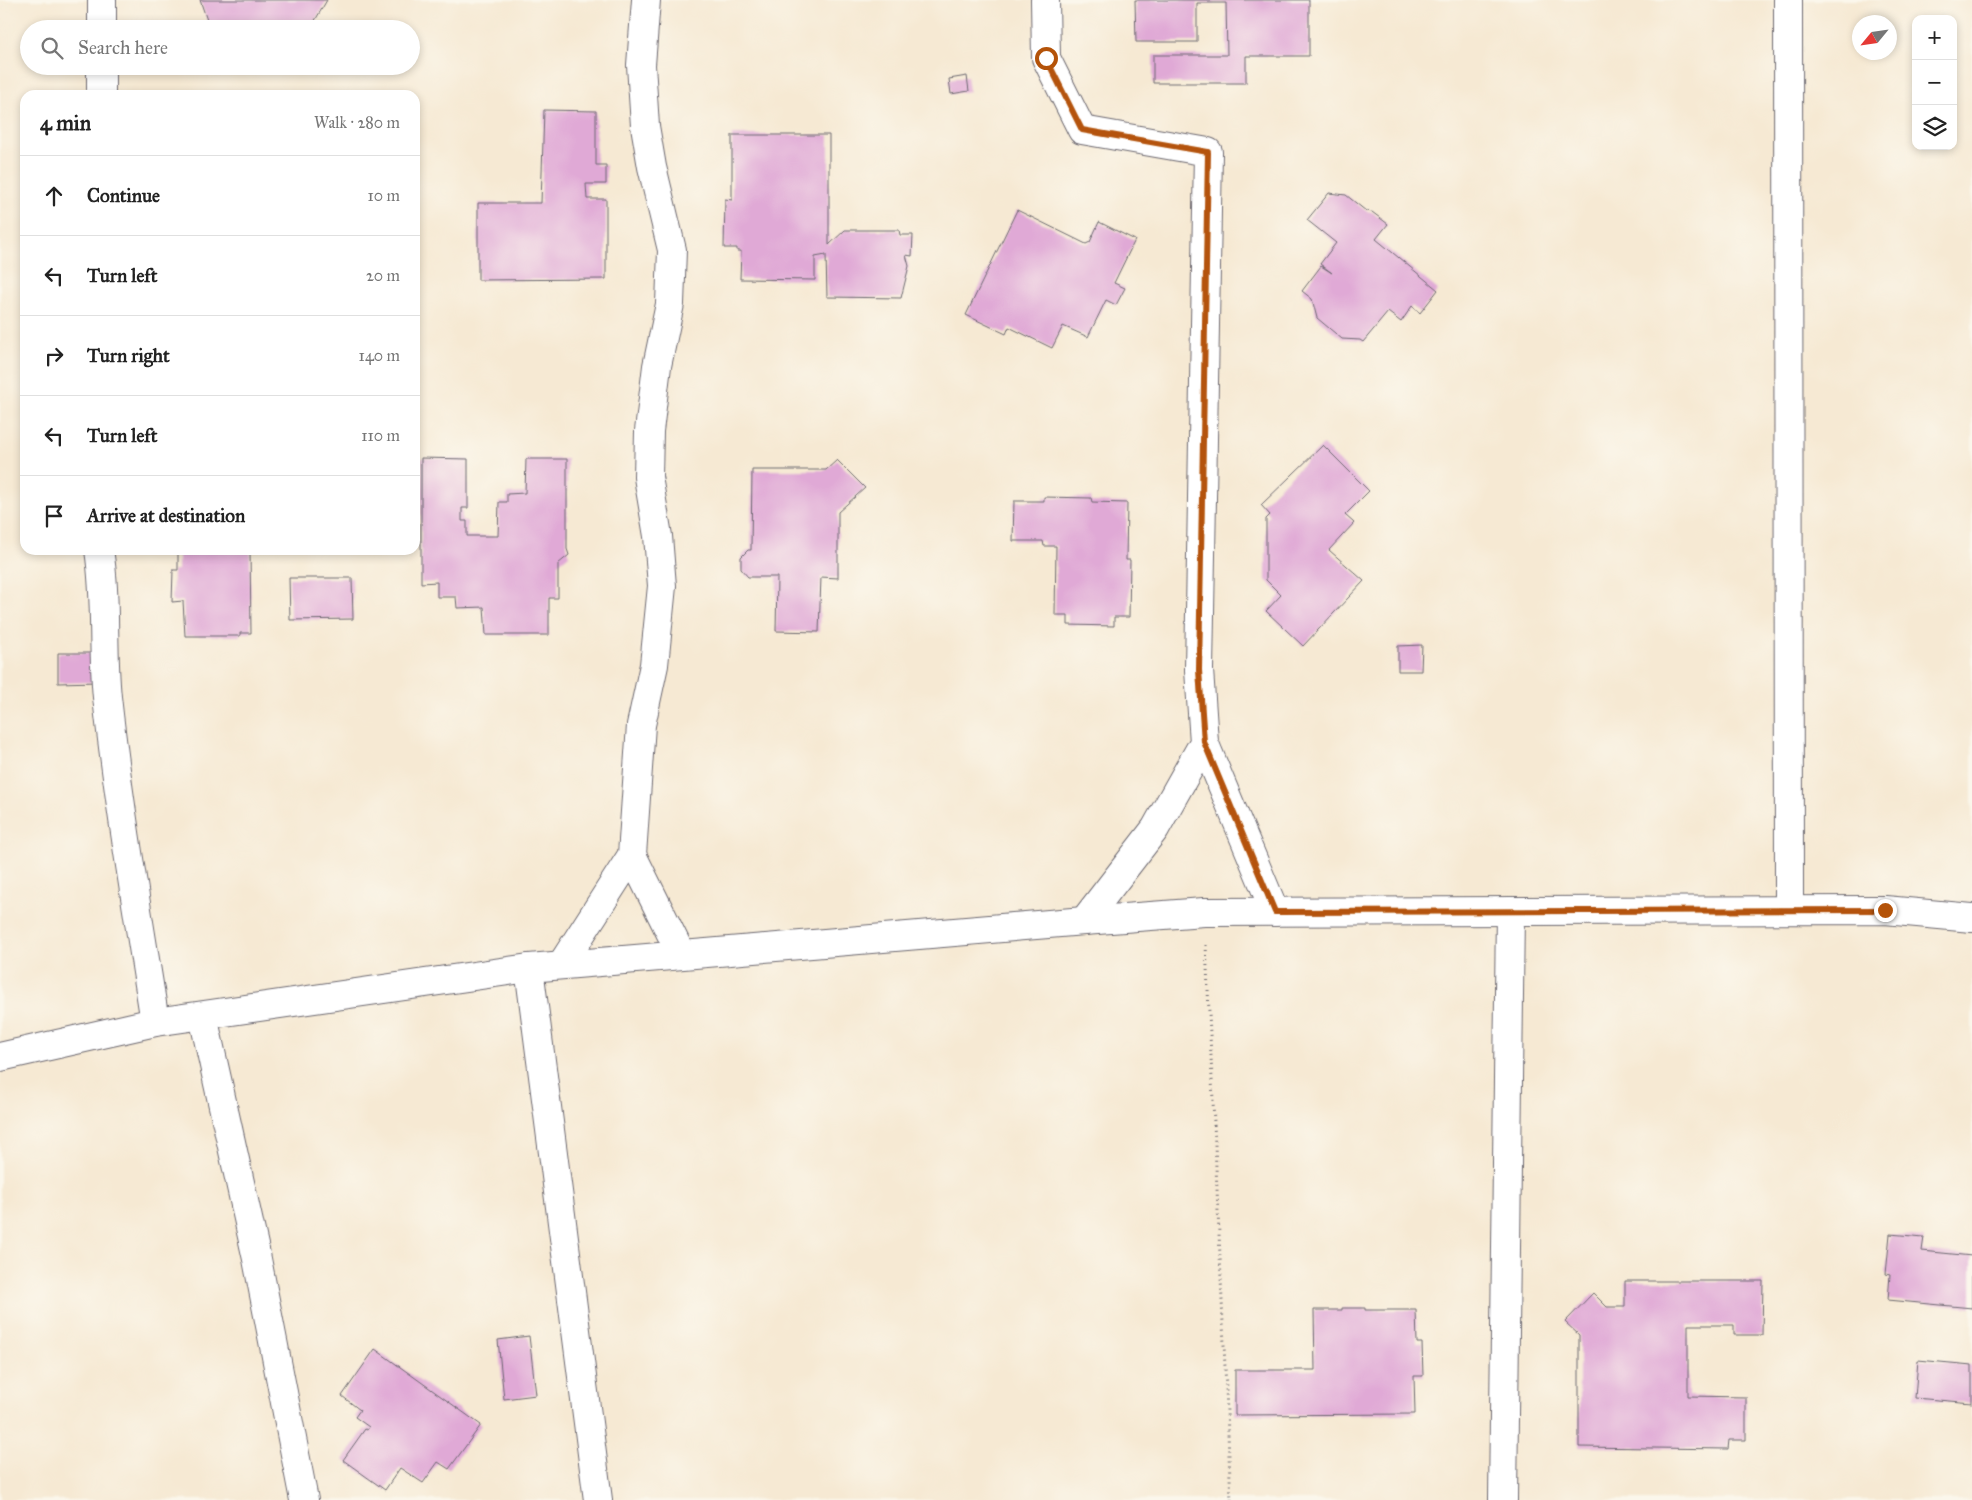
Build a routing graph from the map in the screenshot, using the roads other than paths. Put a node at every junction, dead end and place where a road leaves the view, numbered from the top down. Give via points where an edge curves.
1 (102, 0) edge
2 (646, 0) edge
3 (1045, 0) edge
4 (1788, 0) edge
5 (102, 20) edge
6 (101, 75) edge
7 (101, 90) edge
8 (100, 555) edge
9 (1204, 742) junction
10 (632, 855) junction
11 (1790, 910) junction
12 (1510, 911) junction
13 (1275, 912) junction
14 (1972, 918) edge
15 (1084, 922) junction
16 (682, 954) junction
17 (562, 964) junction
18 (530, 968) junction
19 (203, 1016) junction
20 (155, 1022) junction
21 (0, 1057) edge
22 (304, 1500) edge
23 (598, 1500) edge
24 (1503, 1500) edge

1 - 5 street
2 - 10 street via 641,64 645,126 672,250 670,304 657,366 649,431 648,477 662,586 654,665 641,725
3 - 9 street via 1046,58 1082,130 1208,152 1199,670
4 - 11 street
6 - 7 street
8 - 20 street via 105,606 104,664 114,757
9 - 13 street
9 - 15 street via 1155,829
10 - 16 street
10 - 17 street
11 - 12 street
11 - 14 street via 1885,910
12 - 13 street
12 - 24 street
13 - 15 street via 1204,912
15 - 16 street
16 - 17 street
17 - 18 street
18 - 19 street
18 - 23 street
19 - 20 street
19 - 22 street via 257,1259
20 - 21 street

